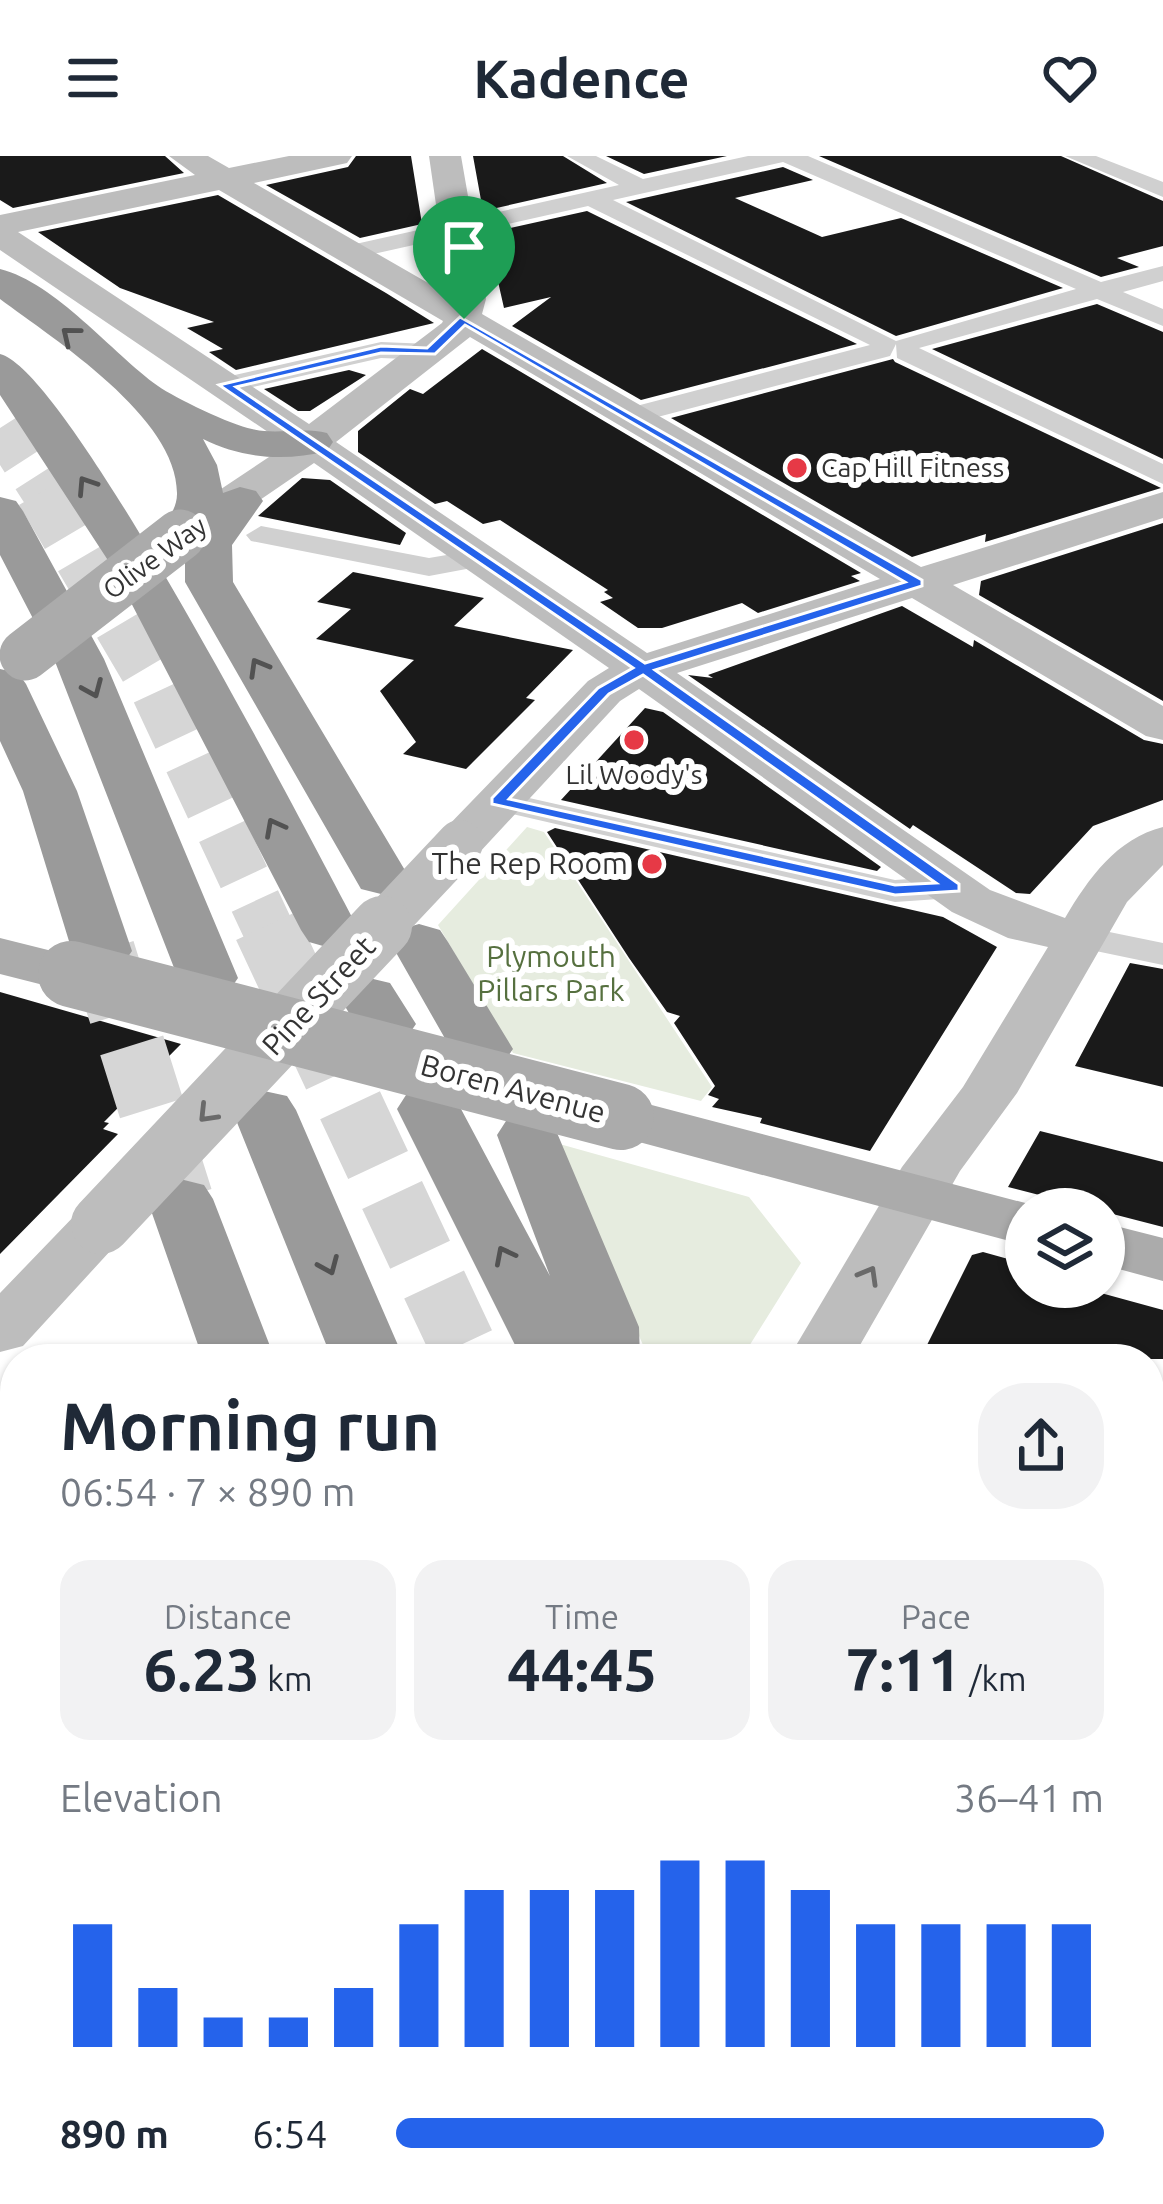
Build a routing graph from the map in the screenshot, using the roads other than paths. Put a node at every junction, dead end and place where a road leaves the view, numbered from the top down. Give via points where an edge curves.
1 (185, 156) edge
2 (336, 156) edge
3 (445, 156) edge
4 (578, 156) edge
5 (778, 156) edge
6 (789, 156) edge
7 (1076, 156) edge
8 (227, 178) junction
9 (641, 187) junction
10 (1163, 190) edge
11 (590, 199) junction
12 (0, 225) edge
13 (458, 230) junction
14 (0, 236) edge
15 (351, 252) junction
16 (1163, 273) edge
17 (0, 280) edge
18 (1098, 290) junction
19 (1163, 318) edge
20 (464, 319) junction
21 (895, 347) junction
22 (430, 352) junction
23 (0, 366) edge
24 (226, 385) junction
25 (139, 392) junction
26 (631, 416) junction
27 (310, 442) junction
28 (1163, 475) edge
29 (1163, 504) edge
30 (0, 511) tunnel mouth
31 (251, 518) junction
32 (180, 535) junction
33 (482, 557) junction
34 (917, 583) junction
35 (0, 605) edge
36 (643, 668) junction
37 (0, 680) edge
38 (1163, 726) edge
39 (128, 775) junction
40 (498, 801) junction
41 (1163, 842) edge
42 (381, 877) dead end
43 (953, 887) junction
44 (330, 930) tunnel mouth
45 (1080, 938) junction
46 (418, 942) dead end
47 (102, 951) tunnel mouth
48 (1163, 954) edge
49 (0, 956) edge
50 (208, 978) dead end
51 (288, 1030) junction
52 (482, 1049) dead end
53 (430, 1109) dead end
54 (264, 1110) dead end
55 (529, 1135) dead end
56 (916, 1195) junction
57 (180, 1199) tunnel mouth
58 (1005, 1218) edge
59 (1125, 1250) edge
60 (1163, 1260) edge
61 (0, 1331) edge
62 (233, 1344) edge
63 (362, 1344) edge
64 (550, 1344) edge
65 (604, 1344) edge
66 (829, 1344) edge

1 - 8 main road
2 - 8 main road
3 - 13 main road
4 - 9 street
5 - 9 street
6 - 18 street
7 - 10 street
8 - 12 main road
8 - 15 main road
9 - 11 street
11 - 13 street
11 - 21 street
13 - 15 street
13 - 20 main road
14 - 24 main road
15 - 20 main road
16 - 18 street
25 -> 17 highway
18 - 19 street
18 - 21 street
20 - 22 main road, Olive Way
20 - 26 main road
21 - 26 street
21 - 28 street
22 - 24 street via 381,350
22 - 27 main road, Olive Way
44 -> 23 highway via 105,514
24 - 27 main road
25 - 27 highway via 245,442
25 - 32 highway via 196,466 196,514
26 - 34 main road
27 - 31 main road, Olive Way
27 - 33 main road
29 - 34 main road, Pine Street
30 -> 39 highway via 80,659
31 - 32 main road, Olive Way
31 - 33 street via 429,567
42 -> 31 highway via 209,582 209,545
32 - 37 main road, Olive Way, bridge
33 - 36 main road
34 - 36 main road, Pine Street
34 - 38 main road
35 - 39 highway via 81,745
36 - 40 main road, Pine Street via 604,691
36 - 43 main road
37 - 47 highway via 50,791
39 - 50 highway
40 - 43 street via 895,890
40 - 51 main road, Pine Street, bridge
41 - 45 main road via 1118,878
43 - 45 main road via 1015,922
45 - 48 street
45 - 56 main road
46 - 52 highway
49 - 51 main road, Boren Avenue, bridge
51 - 56 main road, Boren Avenue, bridge
51 -> 61 main road, Pine Street, bridge
64 -> 53 highway
54 -> 63 highway
55 - 65 highway
56 - 58 main road, Boren Avenue
66 -> 56 main road
57 - 62 highway
59 - 60 main road

